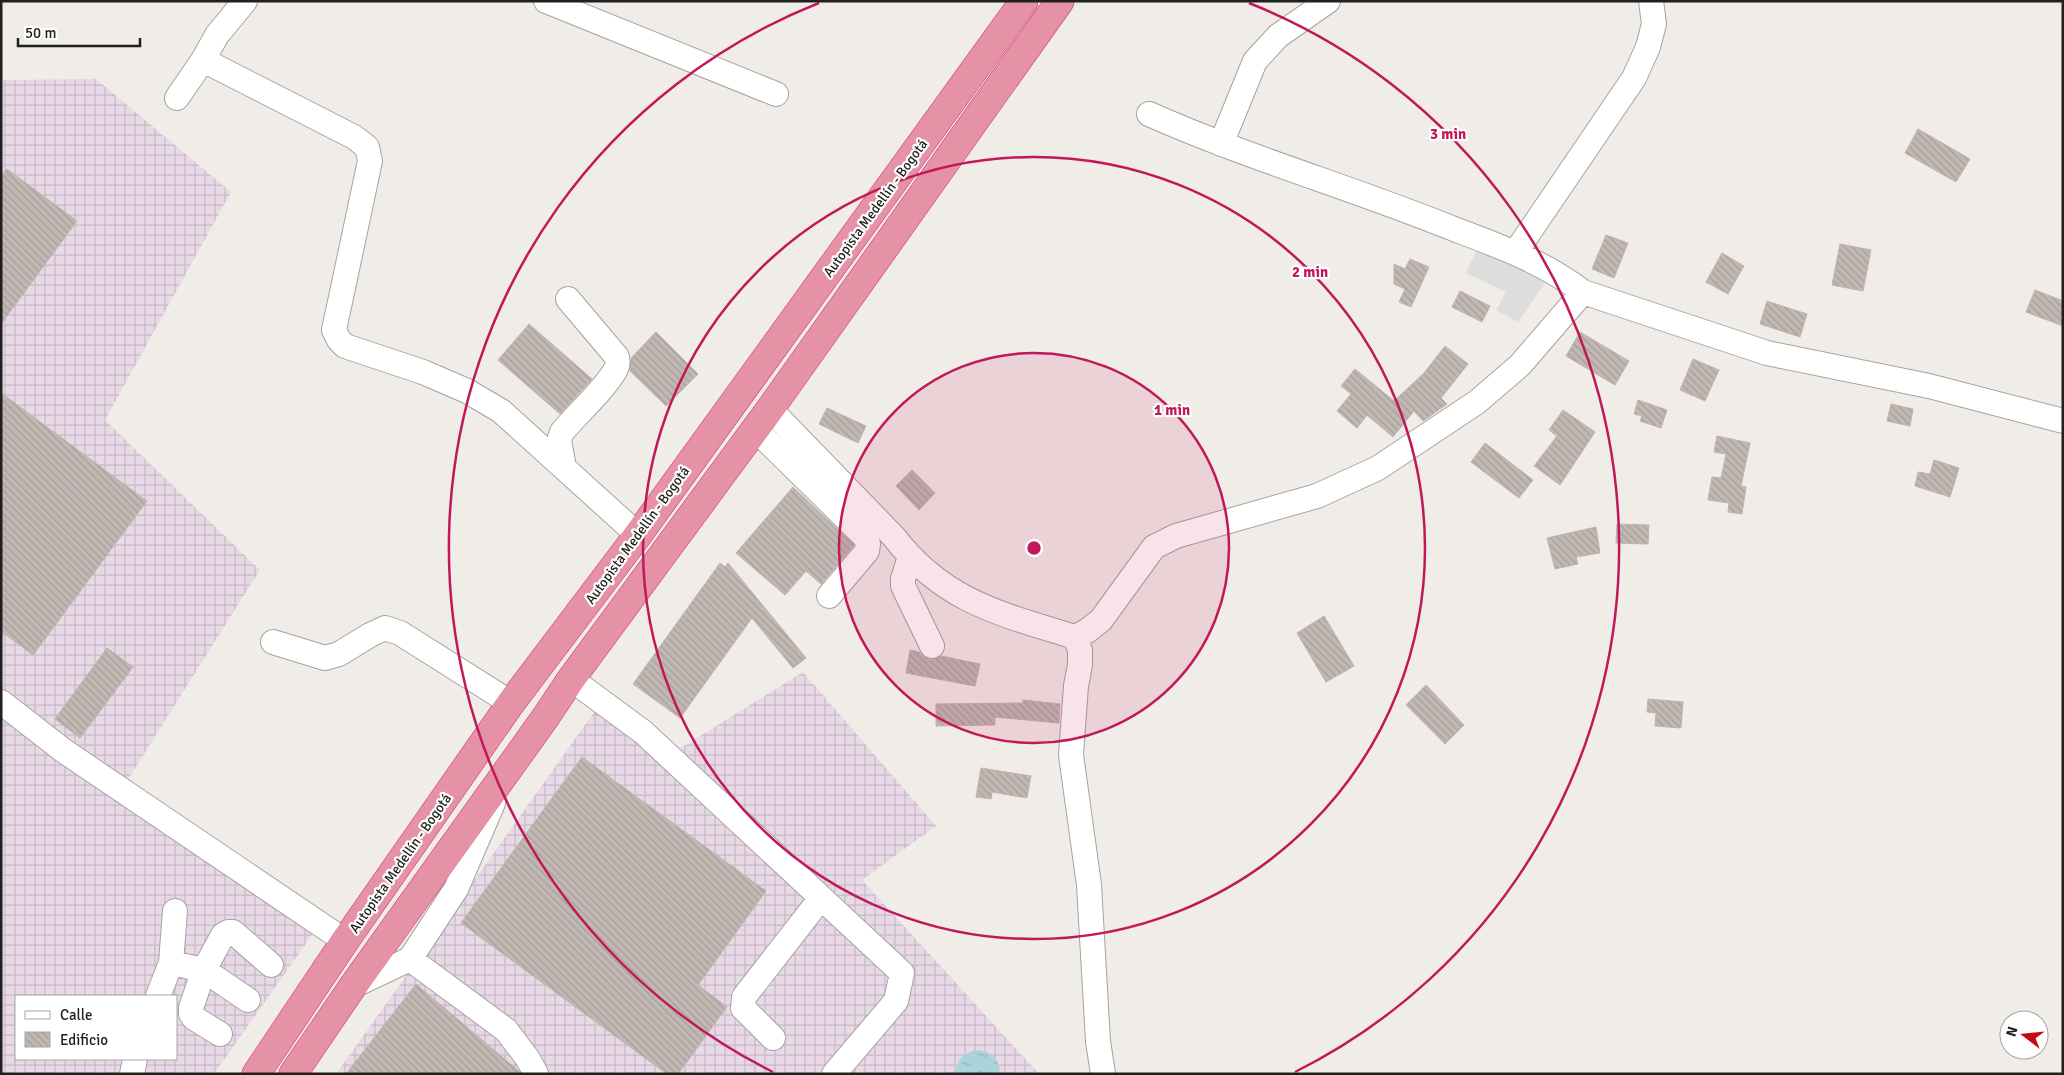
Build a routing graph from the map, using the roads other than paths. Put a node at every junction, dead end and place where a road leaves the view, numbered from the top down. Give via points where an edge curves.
1 (245, 1) edge
2 (546, 1) edge
3 (1024, 1) edge
4 (1060, 1) edge
5 (1328, 1) edge
6 (1651, 1) edge
7 (203, 60) junction
8 (776, 94) dead end
9 (176, 98) dead end
10 (1149, 114) dead end
11 (1221, 144) junction
12 (1515, 253) junction
13 (1583, 292) junction
14 (568, 300) dead end
15 (763, 419) junction
16 (2063, 422) edge
17 (564, 468) junction
18 (638, 535) junction
19 (910, 557) junction
20 (829, 596) dead end
21 (1075, 637) junction
22 (273, 642) dead end
23 (932, 646) dead end
24 (571, 679) junction
25 (511, 703) junction
26 (3, 706) edge
27 (505, 774) junction
28 (821, 898) junction
29 (175, 911) dead end
30 (345, 941) junction
31 (410, 959) junction
32 (171, 963) junction
33 (271, 965) dead end
34 (204, 970) junction
35 (353, 986) junction
36 (158, 995) edge
37 (248, 1000) dead end
38 (220, 1034) dead end
39 (773, 1038) dead end
40 (135, 1060) edge
41 (263, 1064) edge
42 (132, 1074) edge
43 (246, 1074) edge
44 (294, 1074) edge
45 (536, 1074) edge
46 (834, 1074) edge
47 (1103, 1074) edge

1 - 7 street via 217,35
2 - 8 street
3 - 18 highway, Autopista Medellín - Bogotá
4 - 15 highway
5 - 11 street via 1278,36 1255,61
6 - 12 street via 1654,24 1634,78
7 - 9 street
7 - 17 street via 354,137 367,147 370,161 334,330 339,340 345,346 423,372 467,391 501,411
10 - 11 street
11 - 12 street via 1388,202
12 - 13 street via 1562,276
13 - 16 street via 1767,353 1929,386
13 - 21 street via 1520,365 1477,402 1378,468 1317,496 1176,536 1154,547 1102,620
14 - 17 street via 618,362 606,383 562,432 559,442
15 - 19 street via 894,537
15 - 20 street via 868,544 868,551
15 - 24 highway
17 - 18 street
18 - 25 highway, Autopista Medellín - Bogotá
19 - 21 street via 954,593 990,609
19 - 23 street via 903,586
21 - 47 street via 1080,650 1080,665 1071,755 1089,885 1098,1041
22 - 25 street via 325,658 339,654 385,628 400,633
24 - 27 highway
24 - 28 street via 643,732
25 - 30 highway, Autopista Medellín - Bogotá
26 - 30 street via 64,752
27 - 31 street via 456,889
27 - 35 highway
28 - 39 street via 744,997 743,1008
28 - 46 street via 902,973 896,1001
29 - 32 street
30 - 41 highway, Autopista Medellín - Bogotá
31 - 35 street
31 - 45 street via 506,1030
32 - 34 street
32 - 36 street
33 - 34 street via 233,932 228,932 223,934
34 - 37 street
34 - 38 street via 191,1014
35 - 44 highway
40 - 42 street
41 - 43 street

